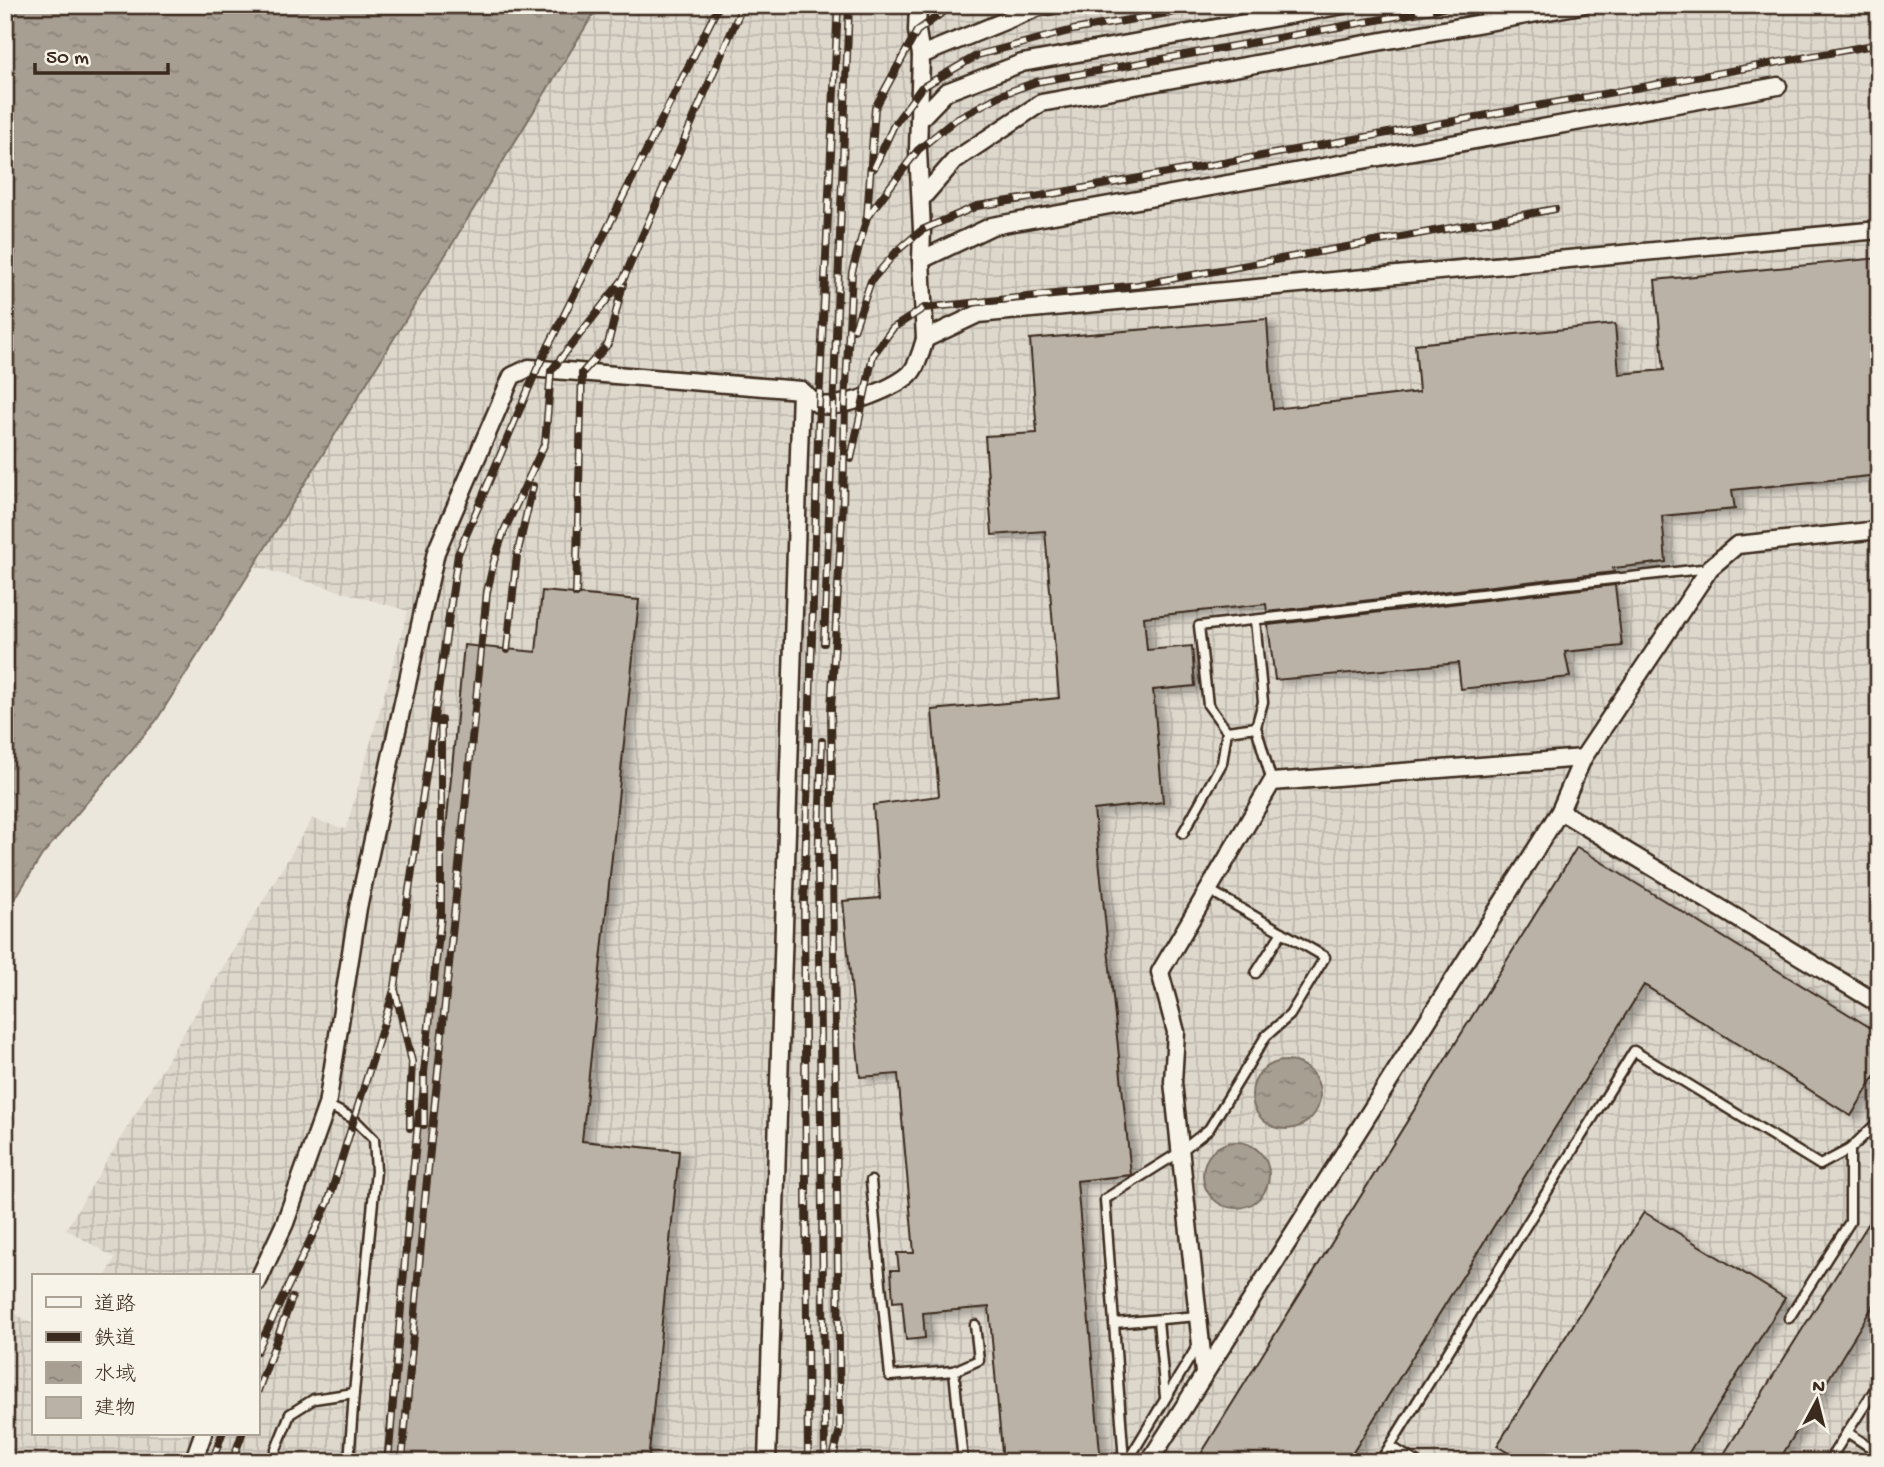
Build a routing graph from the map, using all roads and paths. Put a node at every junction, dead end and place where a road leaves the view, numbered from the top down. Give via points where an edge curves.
1 (918, 5) edge
2 (1052, 5) edge
3 (1344, 5) edge
4 (1581, 5) edge
5 (920, 55) junction
6 (1778, 86) dead end
7 (919, 120) junction
8 (922, 198) junction
9 (1879, 230) edge
10 (920, 260) junction
11 (925, 339) junction
12 (801, 390) junction
13 (1879, 530) edge
14 (1710, 568) junction
15 (1255, 620) junction
16 (1256, 727) junction
17 (1227, 732) junction
18 (1583, 758) junction
19 (1272, 782) junction
20 (1560, 811) junction
21 (1183, 833) dead end
22 (1209, 890) junction
23 (1282, 932) junction
24 (1256, 974) dead end
25 (1879, 1004) edge
26 (327, 1105) junction
27 (1879, 1121) edge
28 (1850, 1149) junction
29 (1180, 1152) junction
30 (871, 1181) dead end
31 (259, 1279) edge
32 (1198, 1317) junction
33 (1789, 1318) dead end
34 (1157, 1320) junction
35 (1114, 1324) junction
36 (975, 1325) dead end
37 (1201, 1340) junction
38 (954, 1371) junction
39 (1204, 1373) junction
40 (1879, 1383) edge
41 (354, 1394) junction
42 (1166, 1398) junction
43 (1847, 1432) junction
44 (202, 1436) edge
45 (1390, 1446) junction
46 (1879, 1453) edge
47 (193, 1462) edge
48 (271, 1462) edge
49 (349, 1462) edge
50 (767, 1462) edge
51 (963, 1462) edge
52 (1125, 1462) edge
53 (1149, 1462) edge
54 (1380, 1462) edge
55 (1416, 1462) edge
56 (1828, 1462) edge

1 - 5 street
2 - 5 street
3 - 7 street via 1022,63 946,92
4 - 8 street via 1041,103 955,160
5 - 7 street
6 - 10 street via 992,226
7 - 8 street
8 - 10 street
9 - 11 street via 978,314
10 - 11 street
11 - 12 street via 912,372 863,399 819,404
12 - 26 street via 529,369 512,376 436,552 358,908
12 - 50 street
13 - 14 street via 1737,545
14 - 15 lane
14 - 18 street
15 - 16 lane via 1263,702
15 - 17 lane via 1199,626 1208,705
16 - 17 lane
16 - 19 lane
17 - 21 lane via 1222,763
18 - 19 street
18 - 20 street
19 - 22 street
20 - 25 street
20 - 39 street
22 - 23 lane
22 - 29 street via 1160,972 1176,1032 1173,1082
23 - 24 lane
23 - 29 lane via 1325,957 1290,1015 1266,1036 1209,1129
26 - 31 street via 285,1223
26 - 41 lane via 354,1119 374,1139 376,1171
27 - 28 lane
28 - 33 lane via 1850,1222
28 - 45 lane via 1820,1165 1634,1051
29 - 32 street
29 - 35 lane via 1105,1199
30 - 38 lane via 890,1376
32 - 34 lane
32 - 37 street
34 - 35 lane
34 - 42 lane
35 - 52 lane
36 - 38 lane via 979,1360
37 - 39 street
37 - 42 lane
38 - 51 lane
39 - 53 street
40 - 43 lane
41 - 48 lane via 313,1399 290,1414
41 - 49 lane
42 - 52 lane
43 - 46 lane
43 - 56 lane
44 - 47 street
45 - 54 lane
45 - 55 lane

